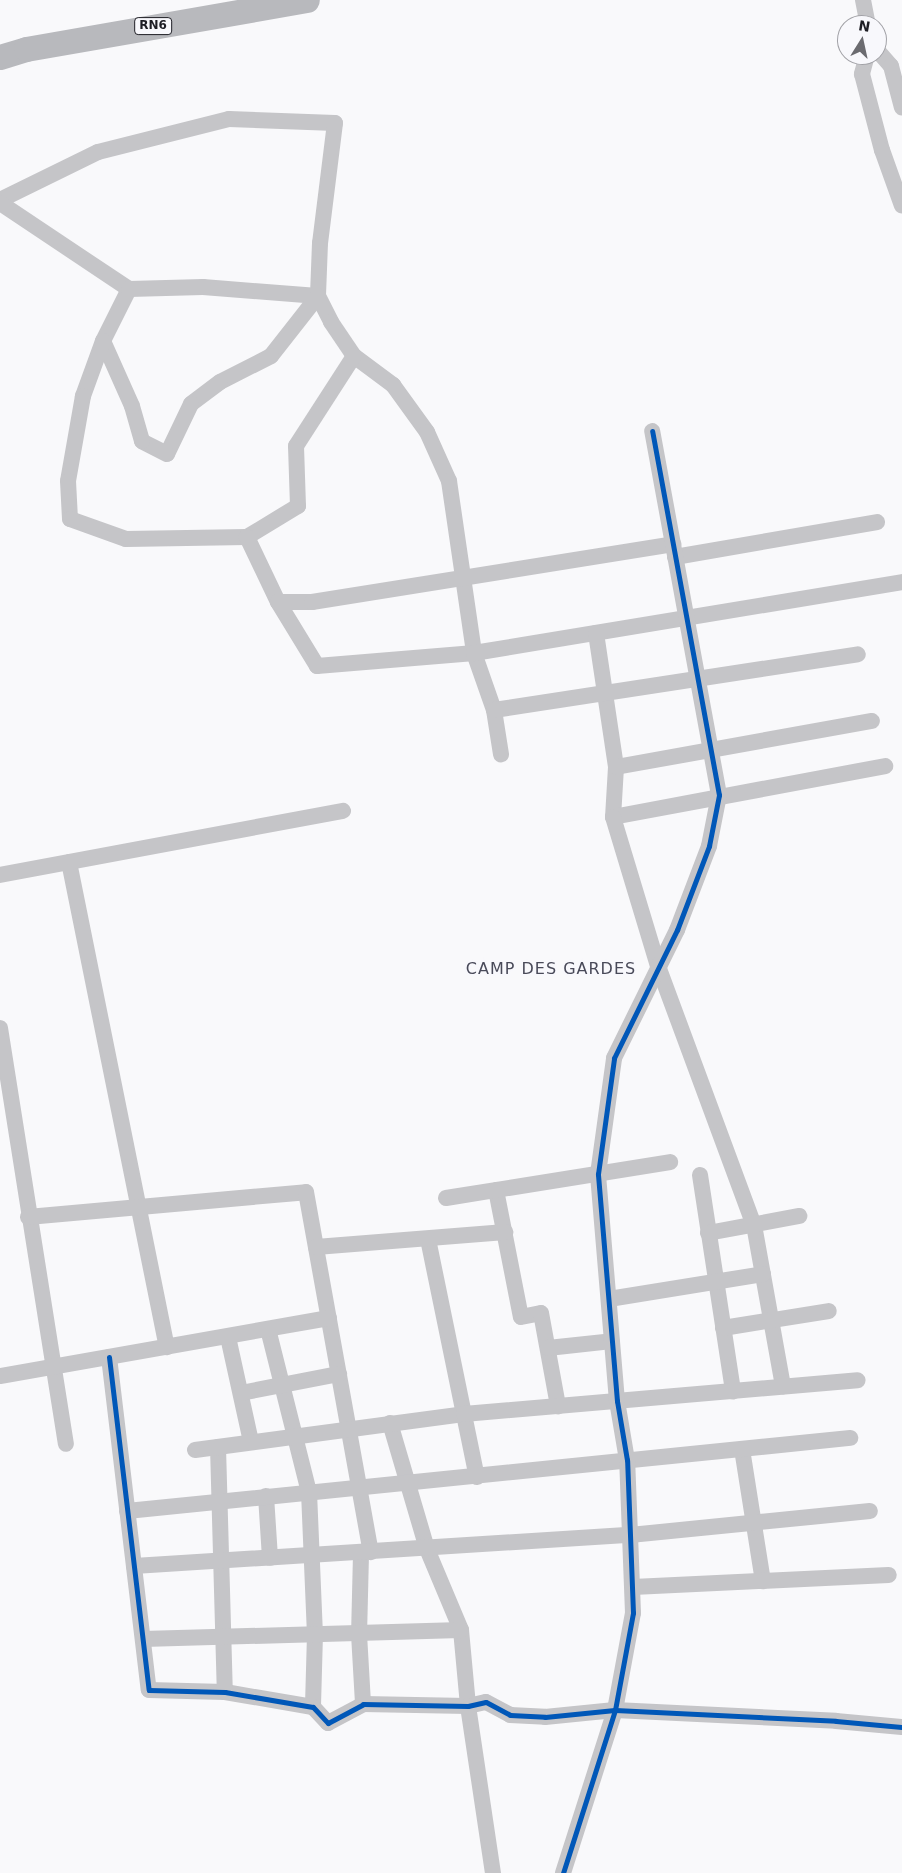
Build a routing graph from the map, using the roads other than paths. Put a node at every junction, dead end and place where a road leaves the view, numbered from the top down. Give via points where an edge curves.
1 (307, 0) edge
2 (863, 0) edge
3 (866, 15) edge
4 (0, 57) edge
5 (887, 61) edge
6 (864, 65) edge
7 (902, 108) edge
8 (0, 201) edge
9 (902, 206) edge
10 (130, 289) junction
11 (318, 296) junction
12 (102, 342) junction
13 (354, 356) junction
14 (652, 431) dead end
15 (877, 522) dead end
16 (247, 538) junction
17 (674, 551) junction
18 (464, 578) junction
19 (902, 582) edge
20 (278, 602) junction
21 (686, 618) junction
22 (596, 633) junction
23 (474, 653) junction
24 (858, 654) dead end
25 (698, 680) junction
26 (606, 694) junction
27 (494, 710) junction
28 (872, 721) dead end
29 (711, 751) junction
30 (501, 754) dead end
31 (616, 766) junction
32 (885, 766) dead end
33 (719, 795) junction
34 (343, 811) dead end
35 (613, 817) junction
36 (69, 862) junction
37 (0, 875) edge
38 (658, 966) junction
39 (0, 1028) edge
40 (670, 1162) dead end
41 (598, 1174) junction
42 (700, 1175) dead end
43 (496, 1190) junction
44 (446, 1198) dead end
45 (139, 1206) junction
46 (799, 1216) dead end
47 (28, 1217) junction
48 (754, 1225) junction
49 (505, 1232) junction
50 (708, 1233) junction
51 (428, 1239) junction
52 (316, 1247) junction
53 (763, 1274) junction
54 (716, 1282) junction
55 (608, 1299) junction
56 (829, 1311) dead end
57 (329, 1318) junction
58 (772, 1320) junction
59 (723, 1328) junction
60 (268, 1329) junction
61 (228, 1337) junction
62 (612, 1341) junction
63 (167, 1347) junction
64 (548, 1348) junction
65 (109, 1357) junction
66 (53, 1367) junction
67 (339, 1374) junction
68 (0, 1376) edge
69 (858, 1380) dead end
70 (283, 1385) junction
71 (784, 1386) junction
72 (732, 1391) junction
73 (240, 1393) junction
74 (617, 1401) junction
75 (558, 1406) junction
76 (464, 1414) junction
77 (390, 1422) junction
78 (348, 1428) junction
79 (296, 1435) junction
80 (850, 1438) dead end
81 (251, 1442) junction
82 (66, 1444) dead end
83 (218, 1447) junction
84 (742, 1449) junction
85 (195, 1450) dead end
86 (627, 1460) junction
87 (477, 1477) junction
88 (406, 1482) junction
89 (358, 1487) junction
90 (309, 1492) junction
91 (266, 1496) junction
92 (220, 1501) junction
93 (127, 1511) junction
94 (870, 1511) dead end
95 (753, 1521) junction
96 (630, 1535) junction
97 (427, 1549) junction
98 (366, 1553) junction
99 (313, 1556) junction
100 (270, 1558) junction
101 (222, 1561) junction
102 (134, 1566) junction
103 (889, 1574) dead end
104 (763, 1581) junction
105 (632, 1587) junction
106 (461, 1630) junction
107 (315, 1634) junction
108 (359, 1634) junction
109 (224, 1636) junction
110 (143, 1639) junction
111 (225, 1692) junction
112 (363, 1704) junction
113 (468, 1706) junction
114 (313, 1707) junction
115 (615, 1710) junction
116 (902, 1727) edge
117 (493, 1873) edge
118 (563, 1873) edge

1 - 4 highway, RN6 via 36,47
2 - 3 street
5 - 7 street
6 - 9 street via 862,74 882,150
8 - 10 street
8 - 11 street via 98,152 229,119 336,123 320,243
10 - 11 street via 203,287
10 - 12 street
11 - 12 street via 271,356 220,382 191,404 167,454 142,441 132,406
11 - 13 street
12 - 16 street via 83,396 68,481 70,519 126,539
13 - 16 street via 296,446 298,506
13 - 18 street via 392,385 427,432 449,481
14 - 17 street
15 - 17 street
16 - 20 street
17 - 18 street
17 - 21 street
18 - 20 street via 312,602
18 - 23 street
19 - 21 street
20 - 23 street via 317,666
21 - 22 street
21 - 25 street
22 - 23 street
22 - 26 street
23 - 27 street
24 - 25 street
25 - 26 street
25 - 29 street
26 - 27 street
26 - 31 street
27 - 30 street
28 - 29 street
29 - 31 street
29 - 33 street
31 - 35 street
32 - 33 street
33 - 35 street
33 - 38 street via 709,846 677,930
34 - 36 street
35 - 38 street
36 - 37 street
36 - 45 street
38 - 41 street via 614,1058
38 - 48 street
39 - 47 street
40 - 41 street
41 - 43 street
41 - 55 street
42 - 50 street
43 - 44 street
43 - 49 street
45 - 47 street
45 - 52 street via 306,1192
45 - 63 street
46 - 48 street
47 - 66 street
48 - 50 street
48 - 53 street
49 - 51 street
49 - 64 street via 521,1317 541,1314
50 - 54 street
51 - 52 street
51 - 76 street
52 - 57 street
53 - 54 street
53 - 58 street
54 - 55 street
54 - 59 street
55 - 62 street
56 - 58 street
57 - 60 street
57 - 67 street
58 - 59 street
58 - 71 street
59 - 72 street
60 - 61 street
60 - 70 street
61 - 63 street
61 - 73 street
62 - 64 street
62 - 74 street
63 - 65 street
64 - 75 street
65 - 66 street
65 - 93 street
66 - 68 street
66 - 82 street
67 - 70 street
67 - 78 street
69 - 71 street
70 - 73 street
70 - 79 street
71 - 72 street
72 - 74 street
73 - 81 street
74 - 75 street
74 - 86 street
75 - 76 street
76 - 77 street
76 - 87 street
77 - 78 street
77 - 88 street
78 - 79 street
78 - 89 street
79 - 81 street
79 - 90 street
80 - 84 street
81 - 83 street
83 - 85 street
83 - 92 street
84 - 86 street
84 - 95 street
86 - 87 street
86 - 96 street
87 - 88 street
88 - 89 street
88 - 97 street
89 - 90 street
89 - 98 street
90 - 91 street
90 - 99 street
91 - 92 street
91 - 100 street
92 - 93 street
92 - 101 street
93 - 102 street
94 - 95 street
95 - 96 street
95 - 104 street
96 - 97 street
96 - 105 street
97 - 98 street
97 - 106 street
98 - 99 street
98 - 108 street
99 - 100 street
99 - 107 street
100 - 101 street
101 - 102 street
101 - 109 street
102 - 110 street
103 - 104 street
104 - 105 street
105 - 115 street via 633,1613
106 - 108 street
106 - 113 street
107 - 108 street
107 - 109 street
107 - 114 street
108 - 112 street
109 - 110 street
109 - 111 street
110 - 111 street via 149,1690
111 - 114 street
112 - 113 street
112 - 114 street via 328,1723
113 - 115 street via 486,1702 510,1715 545,1717
113 - 117 street
115 - 116 street
115 - 118 street

